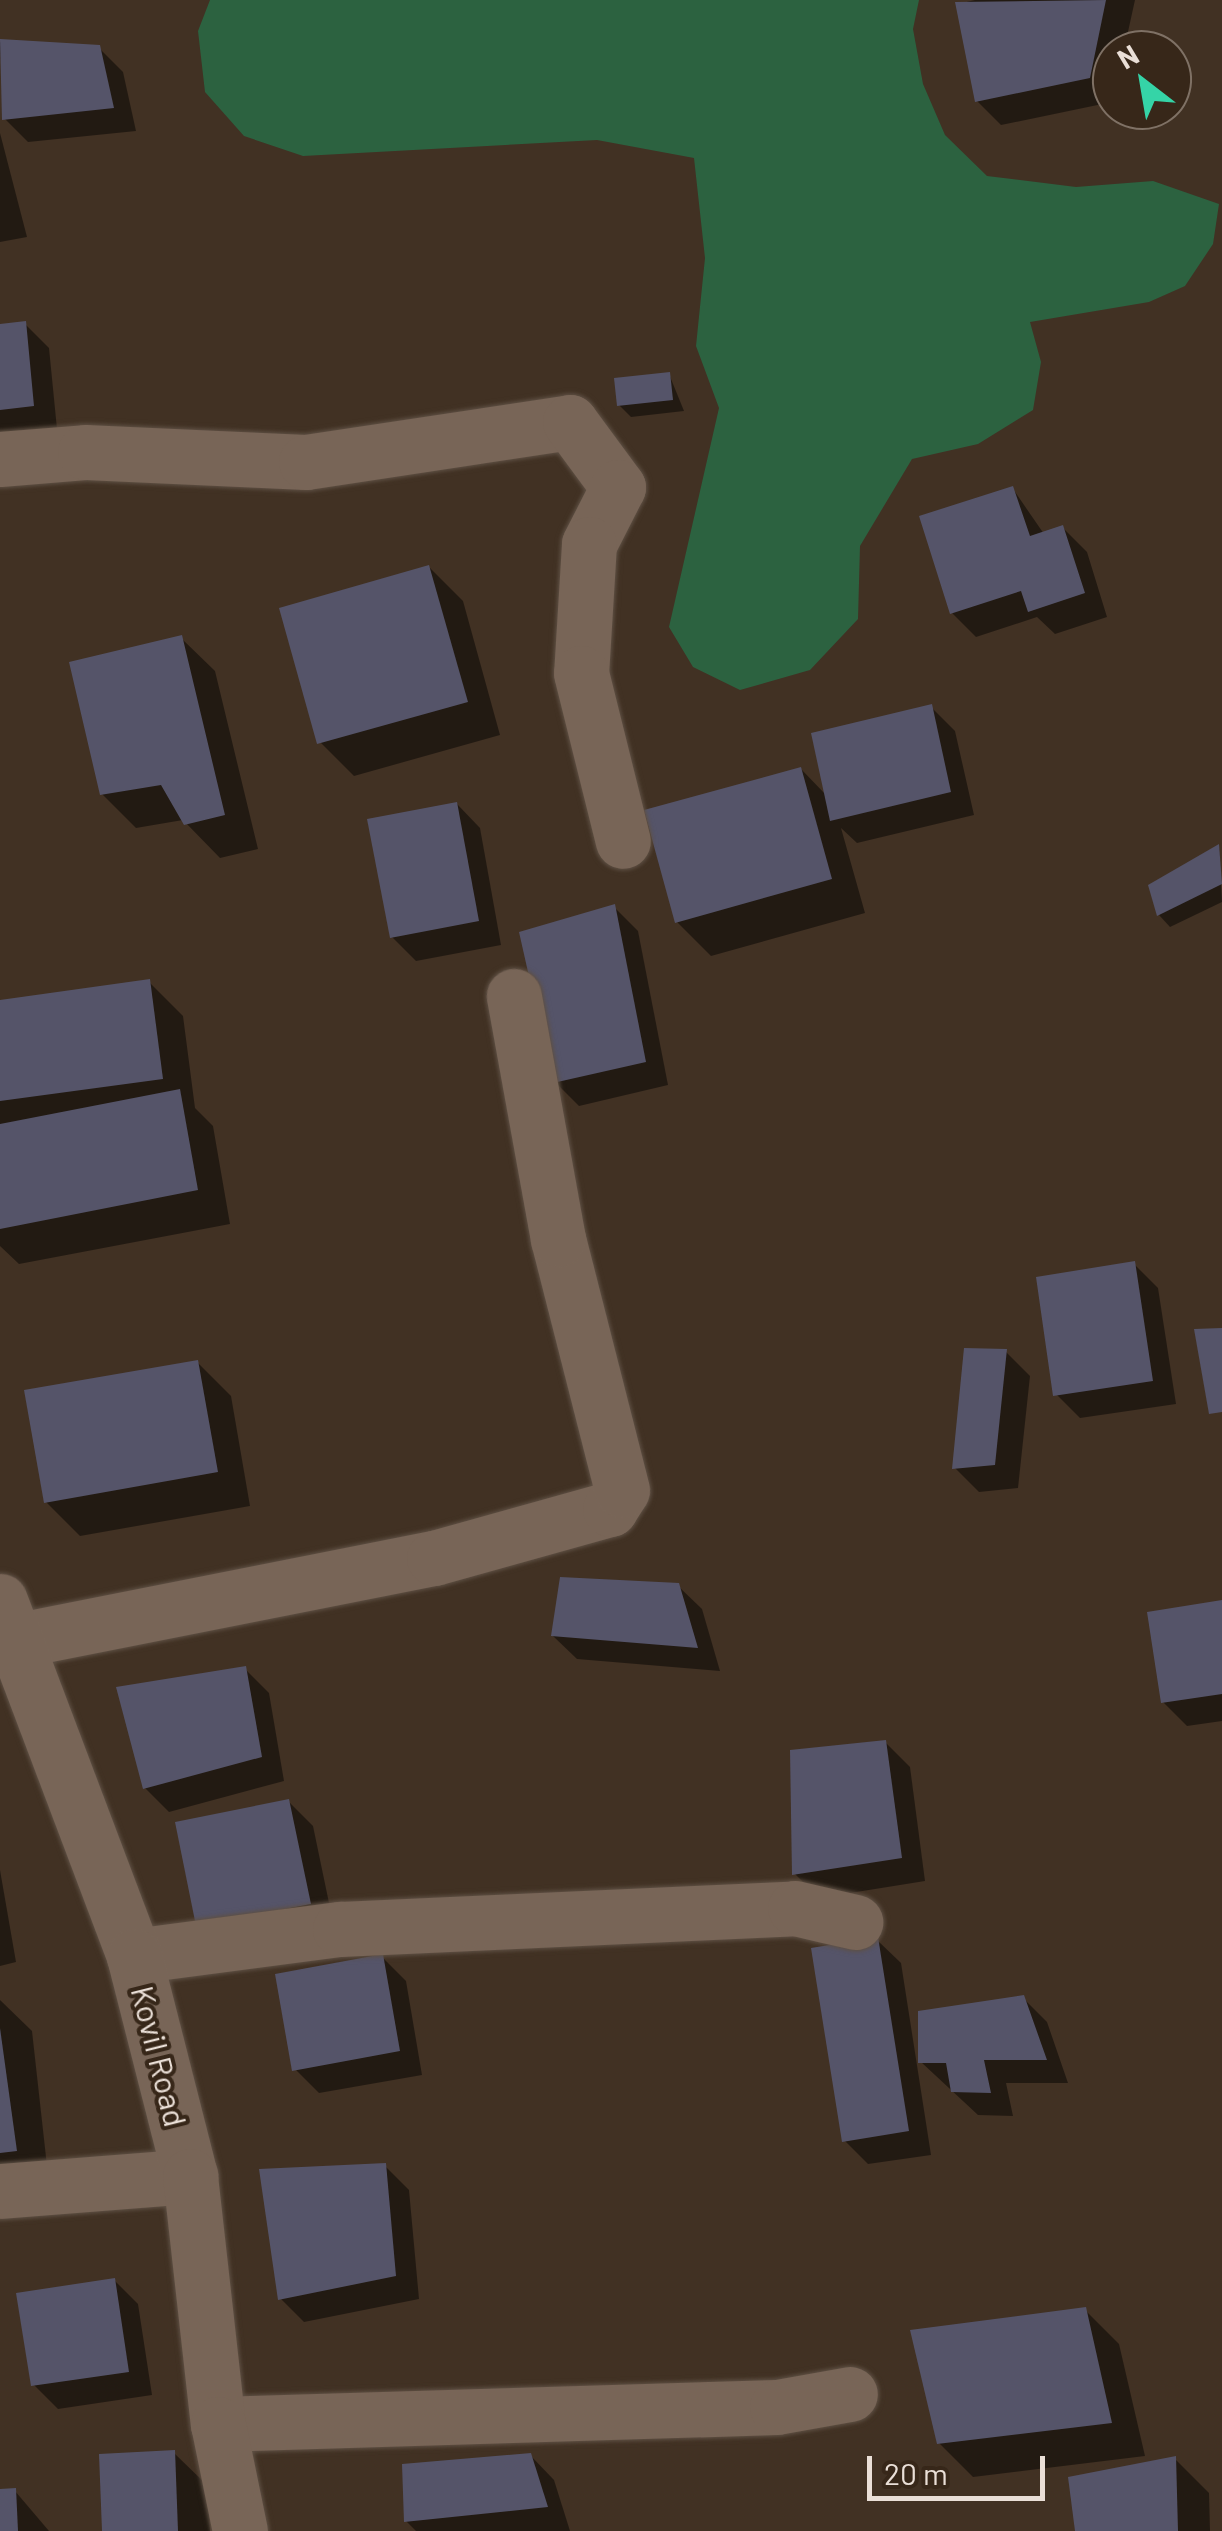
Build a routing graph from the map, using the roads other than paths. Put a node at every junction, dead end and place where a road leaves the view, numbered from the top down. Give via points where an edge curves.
1 (0, 459) edge
2 (623, 840) dead end
3 (514, 996) dead end
4 (7, 1621) edge
5 (855, 1922) dead end
6 (134, 1956) junction
7 (190, 2176) junction
8 (0, 2191) edge
9 (850, 2394) dead end
10 (218, 2424) junction
11 (240, 2531) edge

1 - 2 street via 85,452 306,462 570,422 618,487 588,544 580,673
3 - 4 street via 558,1239 622,1490 610,1508 434,1558
4 - 6 street, Kovil Road
5 - 6 street via 795,1908 340,1929
6 - 7 street, Kovil Road
7 - 8 street
7 - 10 street, Kovil Road
9 - 10 street via 777,2408
10 - 11 street, Kovil Road

